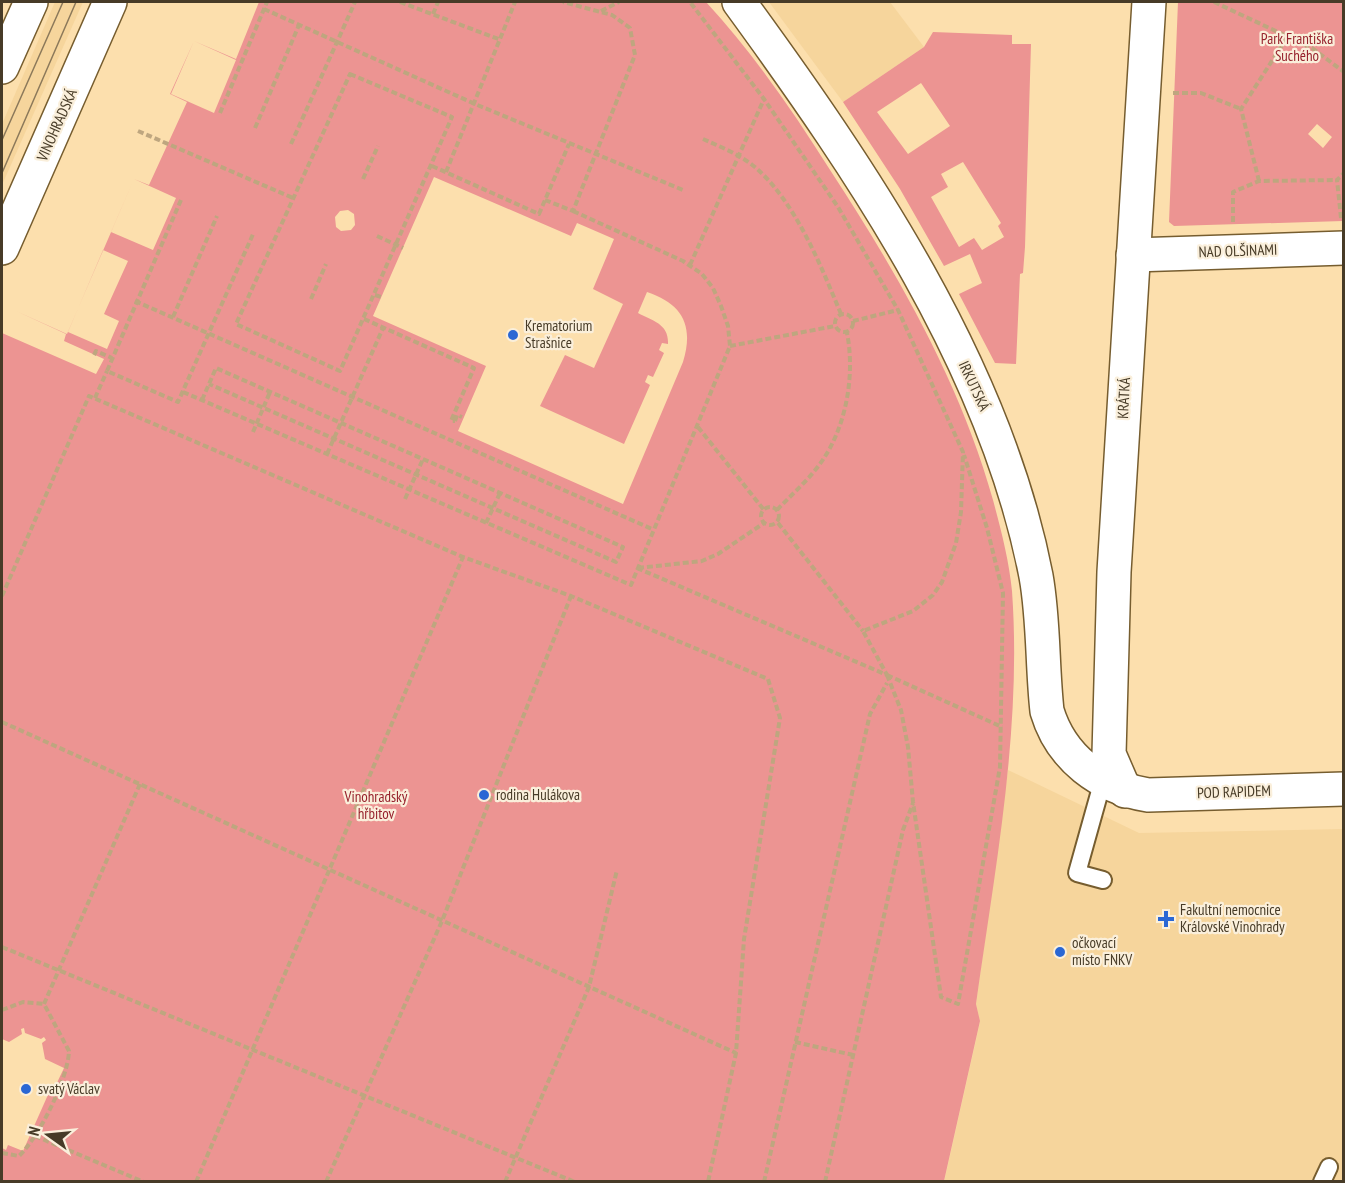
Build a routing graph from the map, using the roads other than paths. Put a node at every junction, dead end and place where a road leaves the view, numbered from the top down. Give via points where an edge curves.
1 (31, 2) edge
2 (110, 2) edge
3 (739, 2) edge
4 (1149, 2) edge
5 (2, 67) edge
6 (2, 248) edge
7 (1344, 248) edge
8 (1133, 255) junction
9 (1114, 786) junction
10 (1344, 789) edge
11 (1103, 880) dead end

1 - 5 street
2 - 6 street, VINOHRADSKÁ
3 - 9 street, IRKUTSKÁ via 796,80 902,244 955,346 996,434 1033,562 1041,615 1047,711 1053,730 1080,765
4 - 8 street, KRÁTKÁ
7 - 8 street, NAD OLŠINAMI
8 - 9 street, KRÁTKÁ via 1114,572 1109,754
9 - 10 street, POD RAPIDEM via 1148,795
9 - 11 lane via 1077,873

